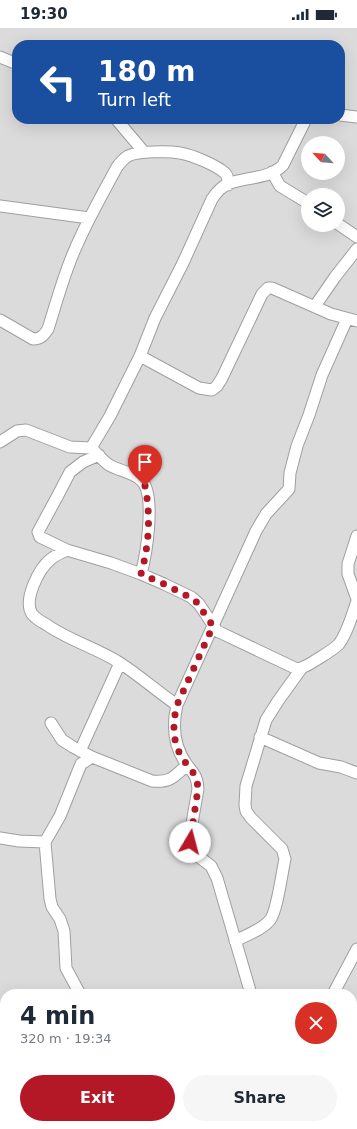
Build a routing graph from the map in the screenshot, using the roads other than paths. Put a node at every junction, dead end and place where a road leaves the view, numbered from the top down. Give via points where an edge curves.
1 (0, 57) edge
2 (12, 62) edge
3 (345, 116) edge
4 (357, 117) edge
5 (120, 124) edge
6 (304, 124) edge
7 (144, 152) junction
8 (272, 172) junction
9 (228, 184) junction
10 (301, 199) edge
11 (0, 206) edge
12 (90, 218) junction
13 (345, 229) edge
14 (357, 237) edge
15 (357, 249) edge
16 (315, 306) junction
17 (0, 320) edge
18 (352, 320) edge
19 (140, 356) junction
20 (0, 442) edge
21 (95, 451) junction
22 (357, 536) edge
23 (67, 550) junction
24 (141, 574) junction
25 (357, 600) edge
26 (213, 626) junction
27 (120, 663) junction
28 (301, 669) junction
29 (177, 705) junction
30 (51, 723) dead end
31 (260, 737) junction
32 (80, 750) junction
33 (92, 757) junction
34 (187, 766) junction
35 (357, 774) edge
36 (0, 838) edge
37 (45, 842) junction
38 (235, 941) junction
39 (357, 949) edge
40 (77, 989) edge
41 (249, 989) edge
42 (336, 989) edge

1 - 2 street
3 - 4 street
5 - 7 street
6 - 8 street via 283,165
7 - 9 street via 180,152 189,155 211,164 226,174
7 - 12 street via 129,155 122,161
8 - 9 street
8 - 10 street via 276,182
9 - 19 street via 217,192 207,207
11 - 12 street
12 - 17 street via 66,272 53,316 44,335 34,339
13 - 14 street
15 - 16 street
16 - 18 street
16 - 19 street via 272,288 265,290 222,378 212,390 199,388
18 - 26 street via 322,375 297,446 289,489 266,514 256,531
19 - 21 street
20 - 21 street via 17,431 26,430 70,447
21 - 23 street via 70,472 38,532 40,538
21 - 24 street via 109,464 138,478 145,486 148,500 148,541
22 - 25 street via 350,554 348,574
23 - 24 street
23 - 27 street via 51,558 43,567 31,592 32,613 61,634
24 - 26 street via 195,600
25 - 28 street via 339,643
26 - 28 street via 221,633 292,668
26 - 29 street
27 - 29 street
27 - 32 street
28 - 31 street via 266,720
29 - 34 street via 175,735 180,754
30 - 32 street via 62,740
31 - 35 street via 319,763
31 - 38 street via 246,786 246,811 282,849 285,860 274,915 263,926
32 - 33 street
33 - 34 street via 162,782 172,778
33 - 37 street via 81,764 60,816
34 - 38 street via 195,774 198,789 191,829 191,848 211,866 217,878
36 - 37 street
37 - 40 street via 50,899 64,931 66,968
38 - 41 street
39 - 42 street

